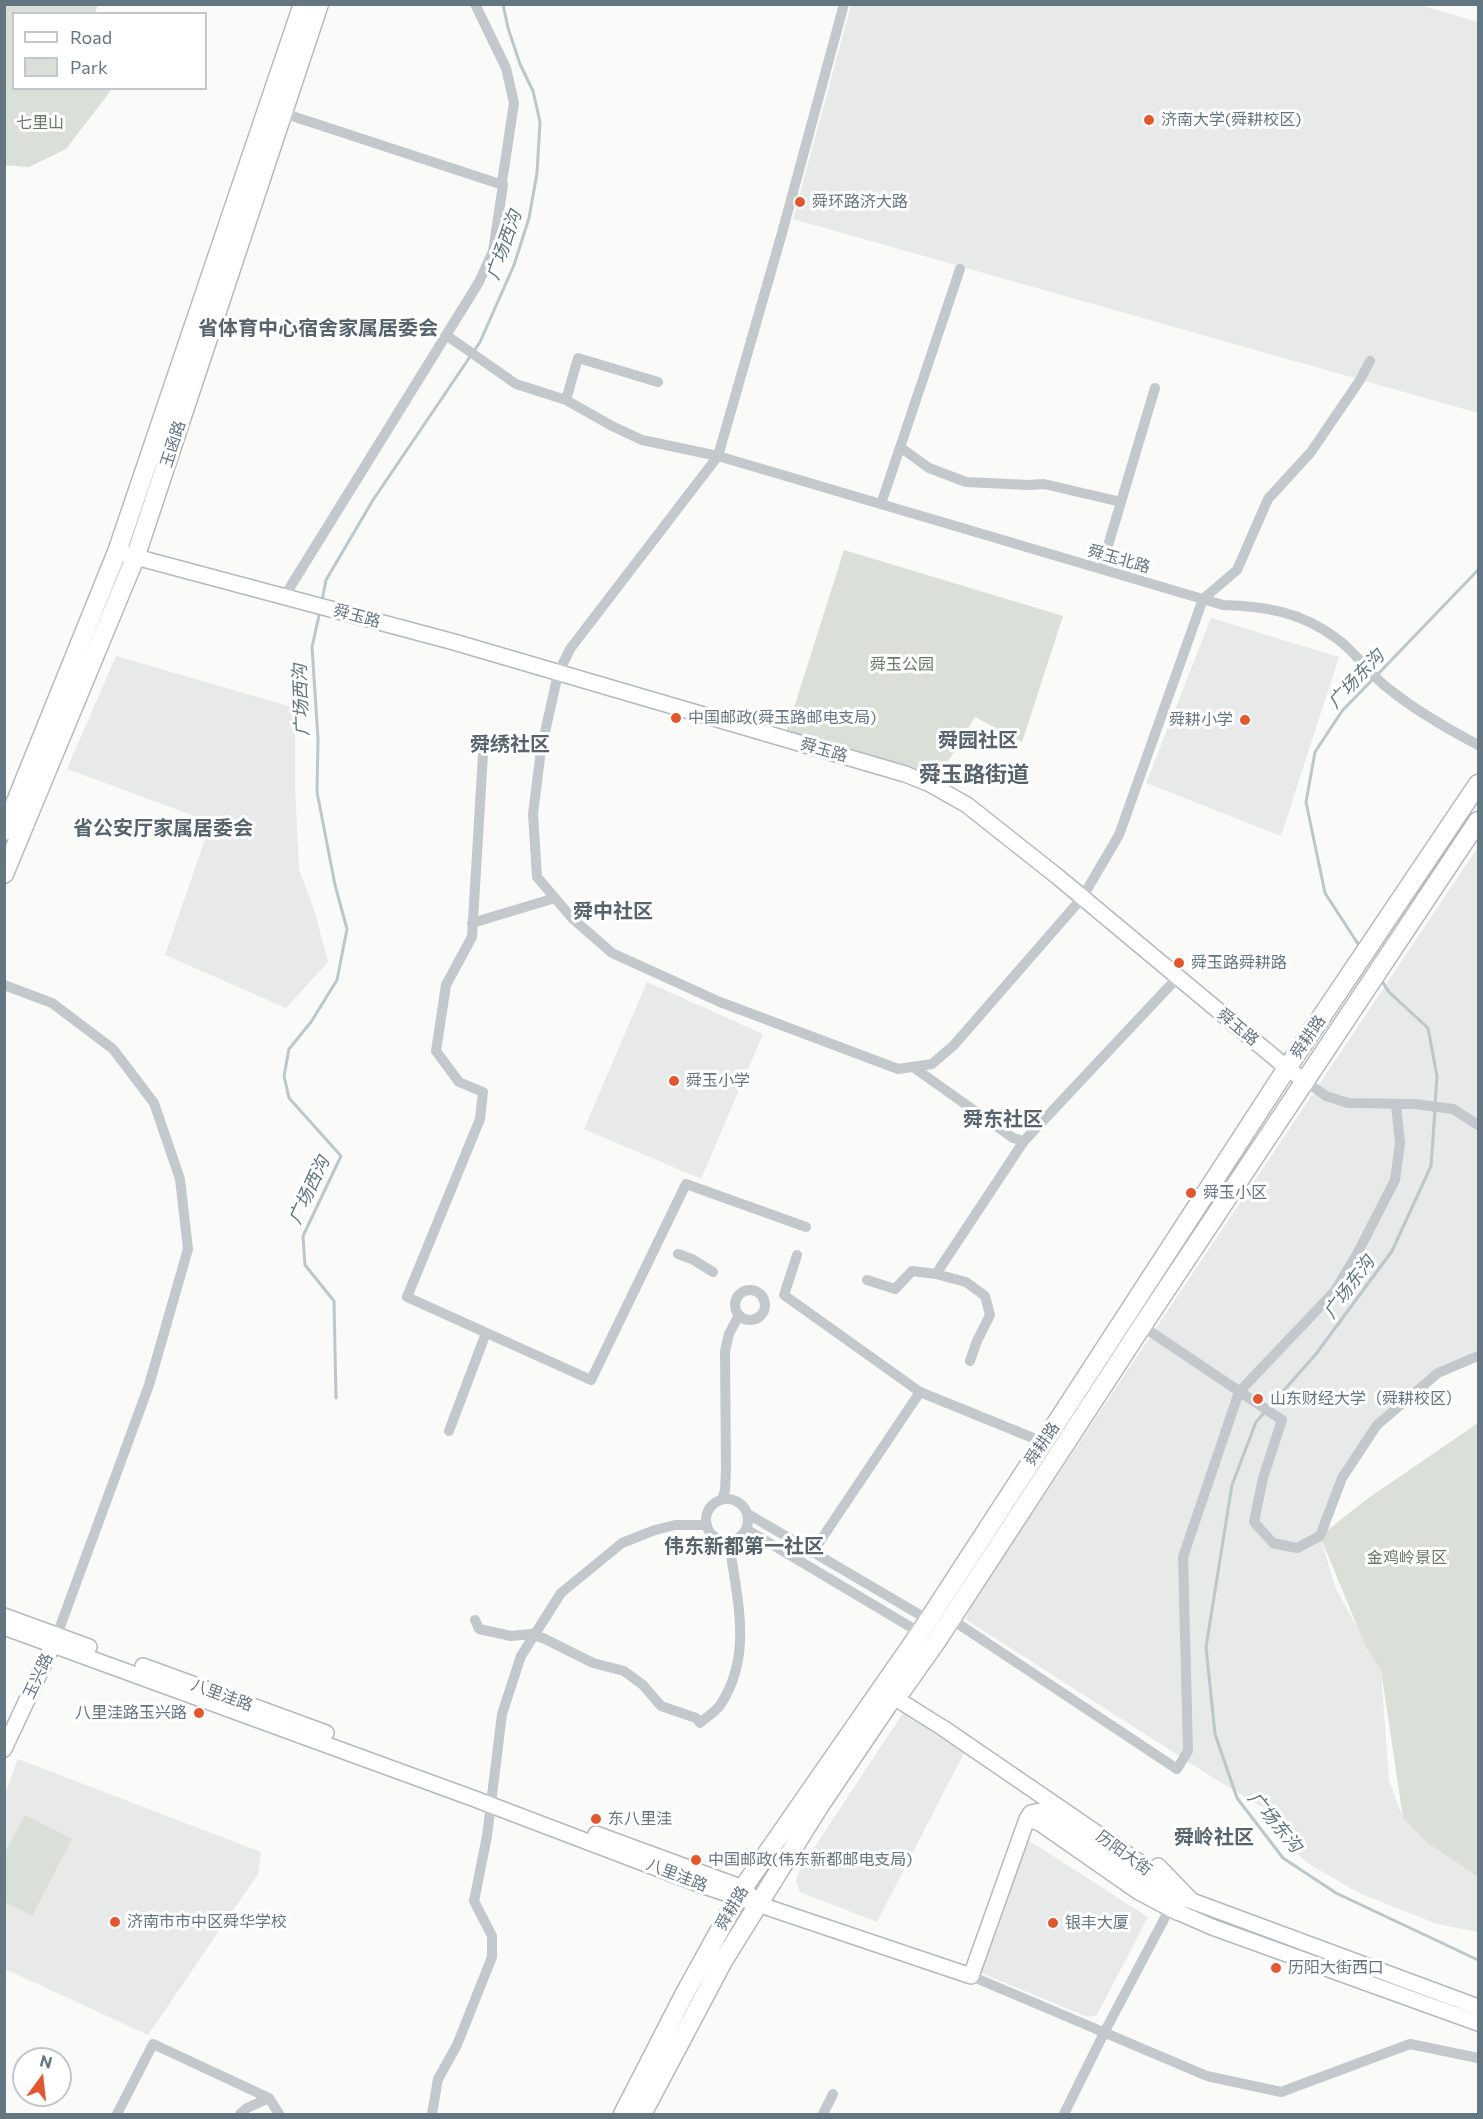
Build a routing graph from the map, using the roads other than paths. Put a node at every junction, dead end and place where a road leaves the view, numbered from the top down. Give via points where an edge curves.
1 (303, 4) edge
2 (319, 4) edge
3 (475, 4) edge
4 (844, 4) edge
5 (283, 113) junction
6 (502, 182) dead end
7 (960, 269) dead end
8 (446, 335) junction
9 (1370, 361) dead end
10 (658, 382) dead end
11 (1155, 388) dead end
12 (566, 400) junction
13 (900, 447) junction
14 (718, 456) junction
15 (1121, 502) junction
16 (881, 504) junction
17 (117, 552) junction
18 (135, 558) junction
19 (1101, 569) junction
20 (284, 597) junction
21 (1203, 599) junction
22 (558, 674) junction
23 (1479, 746) edge
24 (541, 750) junction
25 (1479, 784) edge
26 (1479, 821) edge
27 (4, 831) edge
28 (4, 874) edge
29 (555, 898) junction
30 (1082, 898) junction
31 (472, 923) junction
32 (1178, 977) junction
33 (4, 985) edge
34 (913, 1067) junction
35 (1287, 1068) junction
36 (1305, 1081) junction
37 (1396, 1105) junction
38 (1476, 1123) edge
39 (1024, 1141) junction
40 (806, 1227) dead end
41 (678, 1254) dead end
42 (797, 1255) dead end
43 (713, 1272) dead end
44 (936, 1274) junction
45 (867, 1280) dead end
46 (784, 1295) junction
47 (762, 1296) junction
48 (739, 1315) junction
49 (1142, 1326) junction
50 (486, 1333) junction
51 (1479, 1356) edge
52 (970, 1360) dead end
53 (920, 1392) junction
54 (1239, 1392) junction
55 (448, 1431) dead end
56 (1043, 1442) junction
57 (722, 1499) junction
58 (748, 1514) junction
59 (707, 1525) junction
60 (746, 1529) junction
61 (729, 1541) junction
62 (812, 1553) junction
63 (4, 1616) edge
64 (475, 1620) dead end
65 (4, 1627) edge
66 (936, 1628) junction
67 (535, 1635) junction
68 (55, 1640) junction
69 (891, 1689) junction
70 (4, 1749) edge
71 (491, 1800) junction
72 (740, 1893) junction
73 (1192, 1901) junction
74 (759, 1905) junction
75 (1172, 1905) junction
76 (971, 1976) junction
77 (1479, 2007) edge
78 (1479, 2023) edge
79 (1104, 2033) junction
80 (1479, 2058) edge
81 (833, 2094) dead end
82 (269, 2098) junction
83 (117, 2115) edge
84 (240, 2115) edge
85 (279, 2115) edge
86 (432, 2115) edge
87 (623, 2115) edge
88 (642, 2115) edge
89 (823, 2115) edge
90 (1064, 2115) edge

1 - 17 main road, 玉函路
2 - 5 main road, 玉函路
3 - 6 street via 506,68 514,103
4 - 14 street
5 - 8 street via 503,185 493,251
5 - 18 main road, 玉函路
7 - 13 street
8 - 12 street, 舜玉北路 via 516,384
8 - 20 street
9 - 21 street via 1311,452 1268,499 1238,570
10 - 12 street via 578,358
11 - 15 street
12 - 14 street, 舜玉北路 via 642,440
13 - 15 street via 929,468 966,482 1044,484
13 - 16 street
14 - 16 street, 舜玉北路
14 - 22 street via 570,649
15 - 19 street
16 - 19 street, 舜玉北路
17 - 18 main road, 舜玉路
17 - 27 main road, 玉函路
18 - 20 main road, 舜玉路
18 - 28 main road, 玉函路
19 - 21 street, 舜玉北路
20 - 22 main road, 舜玉路
21 - 23 street, 舜玉北路 via 1293,614 1337,638 1388,689
21 - 30 street via 1119,835
22 - 24 street
22 - 30 main road, 舜玉路 via 930,784 967,805
24 - 29 street via 533,814 537,876
24 - 31 street via 484,738
25 - 35 main road, 舜耕路
26 - 36 main road, 舜耕路
29 - 31 street
29 - 34 street via 612,953 799,1033 898,1069
30 - 32 main road, 舜玉路
30 - 34 street via 954,1045 932,1064
31 - 50 street via 472,938 446,984 436,1052 459,1082 483,1092 480,1119 407,1297
32 - 35 main road, 舜玉路
32 - 39 street
33 - 68 street via 52,1003 113,1049 154,1103 180,1179 188,1249 149,1385
34 - 39 street via 1013,1138
35 - 36 main road, 舜玉路
35 - 56 main road, 舜耕路
36 - 37 street via 1326,1096 1348,1103
36 - 49 main road, 舜耕路
37 - 38 street via 1453,1109
37 - 54 street via 1400,1143 1395,1180 1357,1254 1334,1292
39 - 44 street
40 - 50 street via 686,1184 591,1380
41 - 43 street
42 - 46 street
44 - 45 street via 912,1271 894,1289
44 - 52 street via 966,1282 985,1296 990,1315
46 - 47 street
46 - 53 street
47 - 48 street via 764,1310 757,1318
47 - 48 street via 751,1290 740,1294 736,1302
48 - 57 street via 725,1351 726,1458
49 - 54 street
49 - 66 main road, 舜耕路
50 - 55 street
51 - 54 street via 1438,1372 1377,1425 1342,1478 1320,1536 1297,1548 1273,1544 1254,1522 1282,1420
53 - 56 street
53 - 62 street
54 - 66 street via 1183,1557 1188,1751 1177,1769
56 - 66 main road, 舜耕路
57 - 58 street via 735,1500
57 - 59 street via 707,1512
58 - 60 street
58 - 62 street
59 - 61 street via 715,1537
59 - 67 street via 675,1525 622,1544 561,1593
60 - 61 street
60 - 66 street
61 - 67 street via 741,1616 739,1656 720,1706 700,1723 661,1706 624,1671 593,1663
62 - 66 street
63 - 68 main road, 八里洼路
64 - 67 street via 479,1629 511,1636
65 - 68 main road, 八里洼路
66 - 69 main road, 舜耕路
67 - 71 street via 521,1656 502,1714
68 - 70 main road, 玉兴路
68 - 71 main road, 八里洼路
69 - 72 main road, 舜耕路
69 - 73 main road, 历阳大街 via 1157,1865
69 - 74 main road, 舜耕路
69 - 75 main road, 历阳大街 via 1152,1871 1162,1882
71 - 72 main road, 八里洼路
71 - 86 street via 474,1901 492,1936 492,1957 458,2045 438,2079
72 - 74 main road, 八里洼路
72 - 87 main road, 舜耕路
73 - 75 main road
73 - 77 main road, 历阳大街
74 - 76 main road
74 - 88 main road, 舜耕路 via 723,1961
75 - 76 main road via 1054,1815 1031,1813
75 - 78 main road, 历阳大街 via 1212,1927
75 - 79 street
76 - 79 street
79 - 80 street via 1207,2076 1281,2092 1410,2044
79 - 90 street
81 - 89 street
82 - 83 street via 153,2044
82 - 84 street
82 - 85 street

